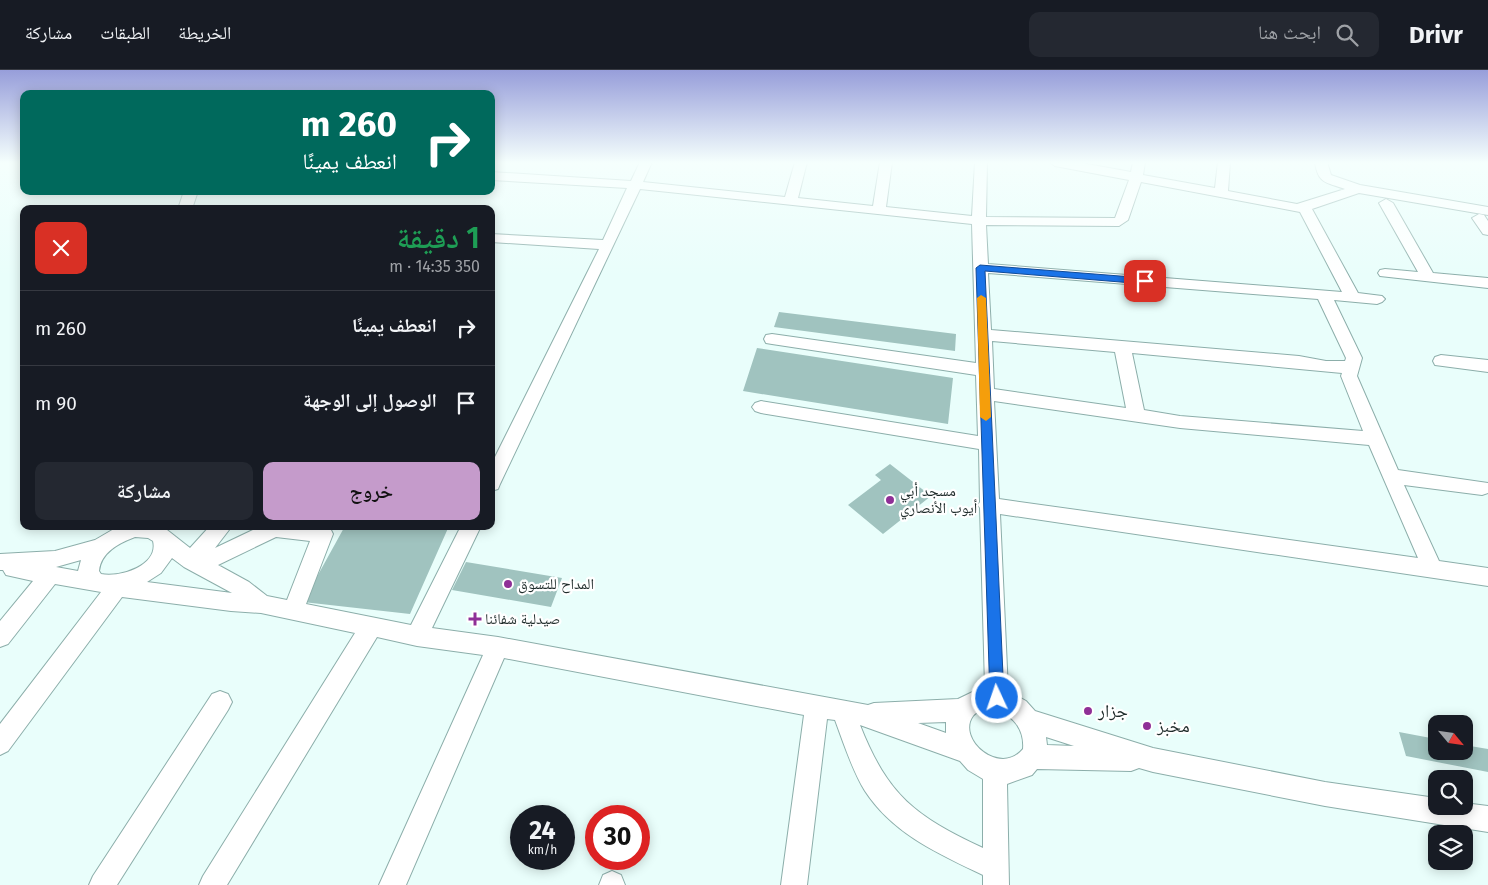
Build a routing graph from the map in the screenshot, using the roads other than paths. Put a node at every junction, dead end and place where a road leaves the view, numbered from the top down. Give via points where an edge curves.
1 (629, 200) edge
2 (782, 200) edge
3 (880, 200) edge
4 (980, 200) edge
5 (1128, 200) edge
6 (1257, 200) edge
7 (1325, 200) edge
8 (1414, 200) edge
9 (791, 201) joint
10 (1386, 203) dead end
11 (1304, 207) junction
12 (878, 210) junction
13 (1484, 214) edge
14 (979, 221) junction
15 (1488, 231) edge
16 (495, 238) edge
17 (608, 245) junction
18 (980, 268) junction
19 (1385, 273) dead end
20 (1428, 277) junction
21 (1488, 283) edge
22 (1324, 295) junction
23 (1352, 297) junction
24 (1378, 299) dead end
25 (983, 335) junction
26 (772, 339) dead end
27 (1122, 346) junction
28 (1441, 361) dead end
29 (1488, 366) edge
30 (1351, 367) junction
31 (984, 370) junction
32 (985, 394) junction
33 (761, 407) dead end
34 (1136, 416) junction
35 (1377, 438) junction
36 (986, 444) junction
37 (495, 476) edge
38 (1391, 476) junction
39 (1482, 488) dead end
40 (988, 505) junction
41 (140, 530) edge
42 (219, 530) edge
43 (270, 530) edge
44 (326, 530) edge
45 (468, 530) edge
46 (158, 533) edge
47 (113, 536) edge
48 (195, 563) junction
49 (0, 564) edge
50 (1434, 570) junction
51 (50, 576) junction
52 (1488, 577) edge
53 (107, 585) junction
54 (261, 604) junction
55 (292, 611) junction
56 (371, 627) junction
57 (417, 636) junction
58 (0, 638) edge
59 (498, 647) junction
60 (997, 698) junction
61 (220, 702) dead end
62 (817, 706) junction
63 (963, 710) junction
64 (854, 713) junction
65 (1029, 720) junction
66 (0, 743) edge
67 (966, 752) junction
68 (1032, 758) junction
69 (1153, 760) junction
70 (995, 771) junction
71 (1488, 819) edge
72 (996, 876) edge
73 (102, 885) edge
74 (212, 885) edge
75 (392, 885) edge
76 (794, 885) edge

1 - 17 street
2 - 9 street
3 - 12 street
4 - 14 street
5 - 14 street via 1121,220 1114,223
6 - 11 street
7 - 11 street
8 - 13 street
9 - 12 street
10 - 20 street
11 - 23 street
12 - 14 street
13 - 15 street
14 - 18 street
16 - 17 street
17 - 37 street
18 - 22 street
18 - 25 street
19 - 20 street
20 - 21 street
22 - 23 street
22 - 30 street via 1354,358
23 - 24 street
25 - 27 street
25 - 31 street
26 - 31 street
27 - 30 street
27 - 34 street
28 - 29 street
30 - 35 street via 1349,376
31 - 32 street
32 - 34 street
32 - 36 street
33 - 36 street
34 - 35 street
35 - 38 street
36 - 40 street
38 - 39 street
38 - 50 street
40 - 50 street
40 - 60 street
41 - 47 street
42 - 48 street
43 - 48 street
44 - 55 street
45 - 57 street
46 - 48 street
46 - 53 street via 163,552 150,570 134,580
47 - 49 street via 55,559
47 - 53 street via 88,566 90,578
48 - 54 street via 242,588
49 - 51 street
50 - 52 street
51 - 53 street
51 - 58 street
53 - 54 street
53 - 66 street
54 - 55 street
55 - 56 street
56 - 57 street
56 - 74 street
57 - 59 street
59 - 62 street
59 - 75 street
60 - 63 street via 973,701
60 - 65 street via 1009,702
61 - 73 street
62 - 64 street
62 - 76 street
63 - 64 street
63 - 67 street via 957,729
64 - 67 street
64 - 72 street via 874,782 896,809 930,836
65 - 68 street via 1036,745
65 - 69 street
67 - 70 street via 980,765
68 - 69 street
68 - 70 street via 1009,772
69 - 71 street via 1326,794
70 - 72 street

